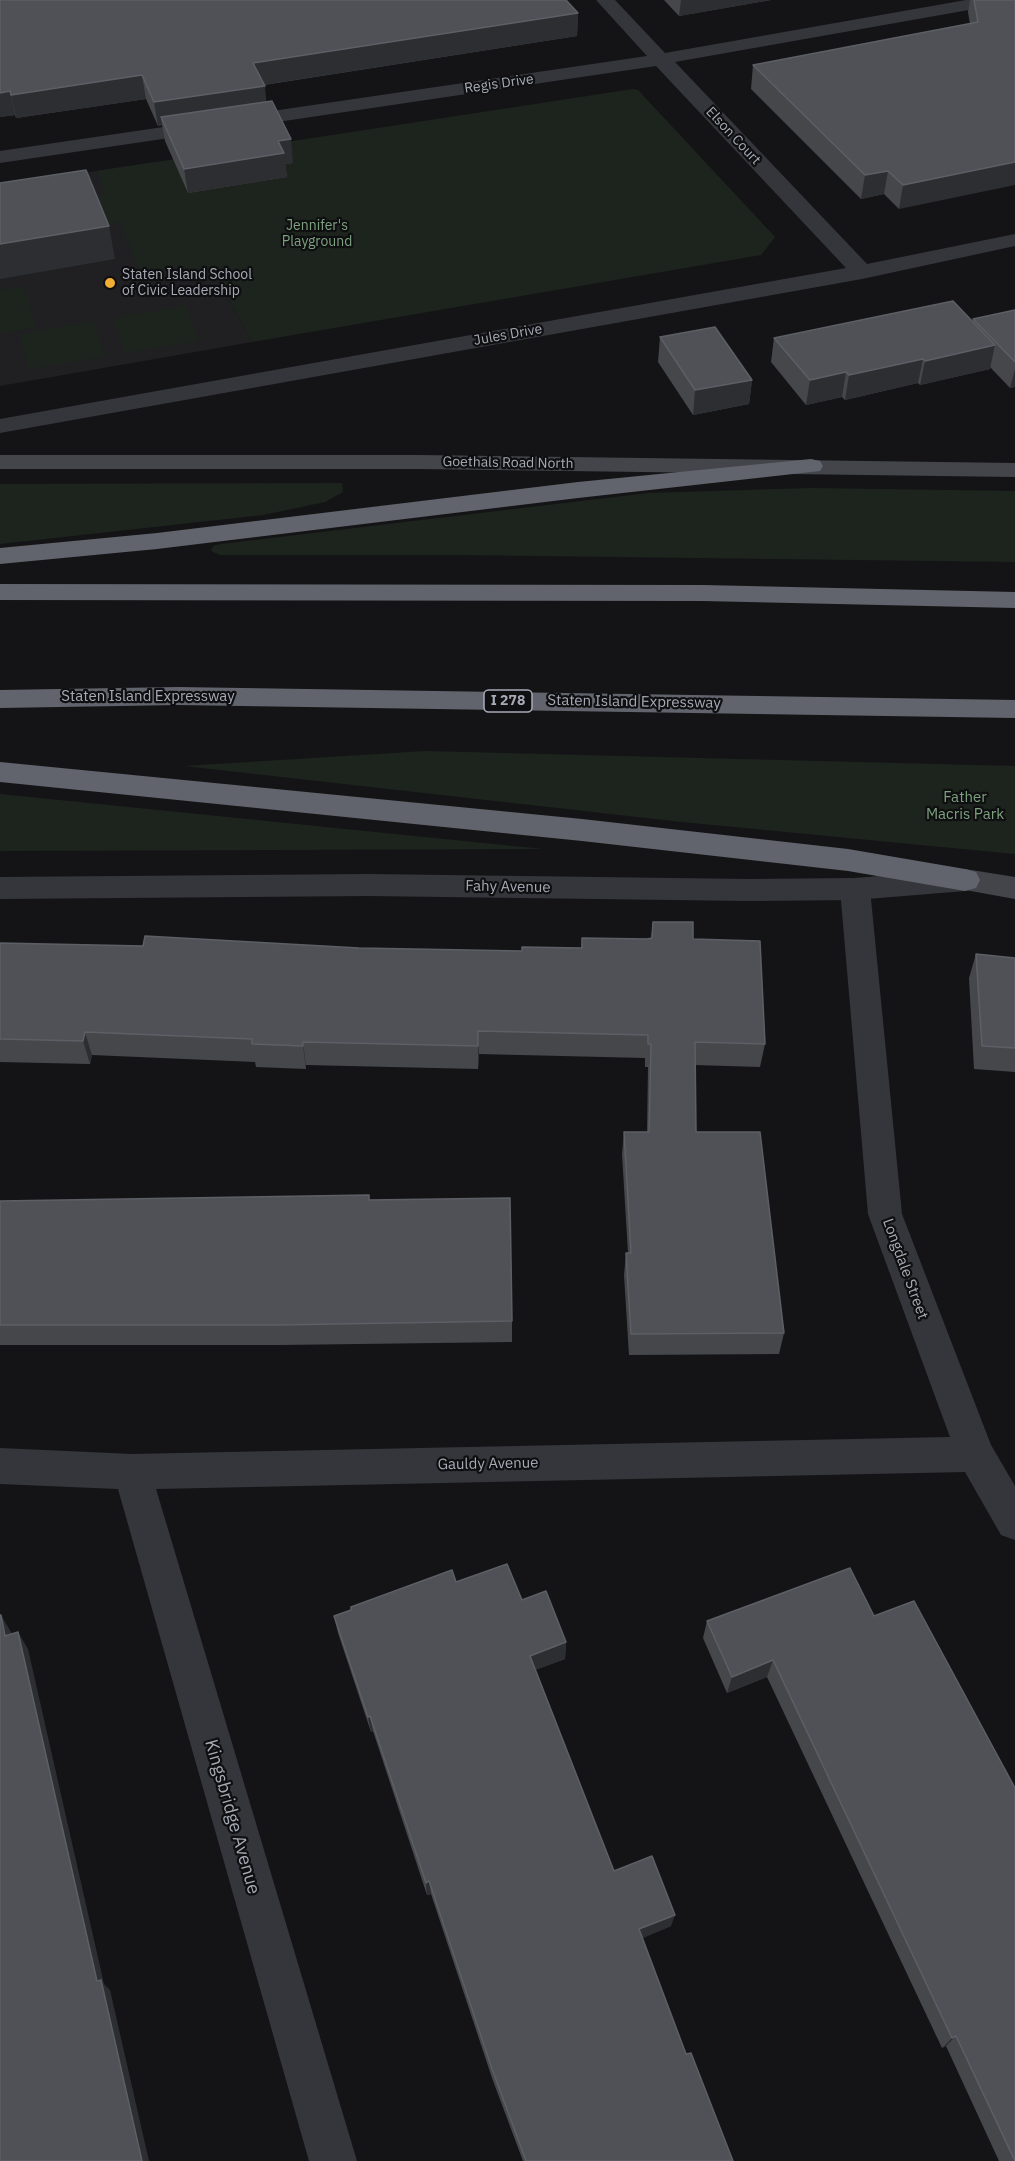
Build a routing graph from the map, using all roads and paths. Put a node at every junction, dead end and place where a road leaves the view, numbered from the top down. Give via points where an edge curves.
1 (604, 0) edge
2 (997, 0) edge
3 (661, 60) junction
4 (0, 157) edge
5 (1015, 240) edge
6 (862, 272) junction
7 (0, 426) edge
8 (0, 462) edge
9 (811, 466) junction
10 (1015, 470) edge
11 (0, 556) edge
12 (0, 592) edge
13 (1015, 600) edge
14 (0, 699) edge
15 (1015, 709) edge
16 (0, 772) edge
17 (965, 880) junction
18 (0, 888) edge
19 (1015, 888) edge
20 (855, 889) junction
21 (975, 1454) junction
22 (0, 1466) edge
23 (132, 1472) junction
24 (1015, 1522) edge
25 (333, 2161) edge

1 - 3 street, Elson Court
2 - 3 street, Regis Drive
3 - 4 street, Regis Drive
3 - 6 street, Elson Court
5 - 6 street, Jules Drive
6 - 7 street, Jules Drive
8 - 9 main road, Goethals Road North
9 - 10 main road, Goethals Road North
9 - 11 highway
12 - 13 highway via 633,592
14 - 15 highway, Staten Island Expressway / I 278 via 178,696
16 - 17 highway via 594,831 848,860
17 - 19 main road, Fahy Avenue
17 - 20 street, Fahy Avenue
18 - 20 street, Fahy Avenue via 368,885
20 - 21 street, Longdale Street via 885,1214
21 - 23 street, Gauldy Avenue
21 - 24 street, Longdale Street
22 - 23 street, Gauldy Avenue
23 - 25 street, Kingsbridge Avenue

